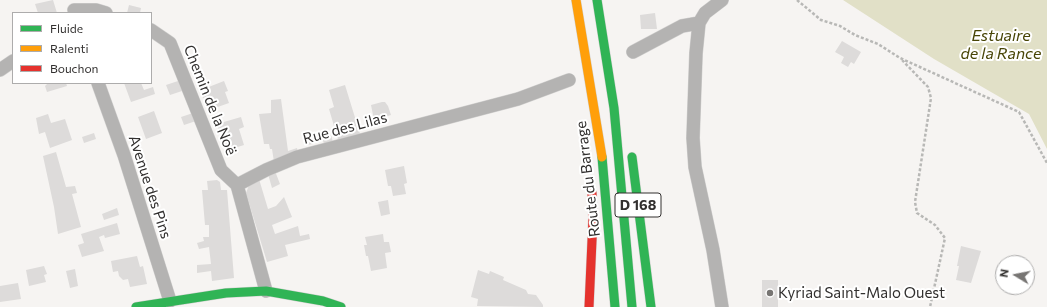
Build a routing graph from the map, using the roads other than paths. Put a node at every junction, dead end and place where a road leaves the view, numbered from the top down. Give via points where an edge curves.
1 (576, 0) edge
2 (596, 0) edge
3 (722, 0) edge
4 (74, 8) edge
5 (103, 12) edge
6 (699, 22) junction
7 (152, 31) edge
8 (633, 52) dead end
9 (12, 62) edge
10 (0, 70) edge
11 (569, 80) dead end
12 (98, 84) edge
13 (614, 108) junction
14 (623, 118) dead end
15 (630, 145) dead end
16 (602, 156) junction
17 (237, 185) junction
18 (266, 291) junction
19 (170, 301) junction
20 (136, 307) edge
21 (341, 307) edge
22 (589, 307) edge
23 (616, 307) edge
24 (632, 307) edge
25 (651, 307) edge
26 (722, 307) edge

1 - 16 main road, Route du Barrage / D 168
2 - 13 main road, Route du Barrage / D 168
3 - 6 street via 705,13
4 - 5 street
6 - 8 street via 682,26
6 - 26 street via 694,99 695,167
7 - 17 street, Chemin de la Noë via 170,43 221,170
9 - 10 street
11 - 17 street, Rue des Lilas via 518,99 297,157
12 - 19 street, Avenue des Pins via 124,155
13 - 14 main road
13 - 24 main road, Route du Barrage / D 168
15 - 25 main road, D 168
16 - 22 main road via 592,182
16 - 23 main road, Route du Barrage / D 168
17 - 18 street
18 - 19 main road via 226,293
18 - 21 main road via 323,301
19 - 20 main road

